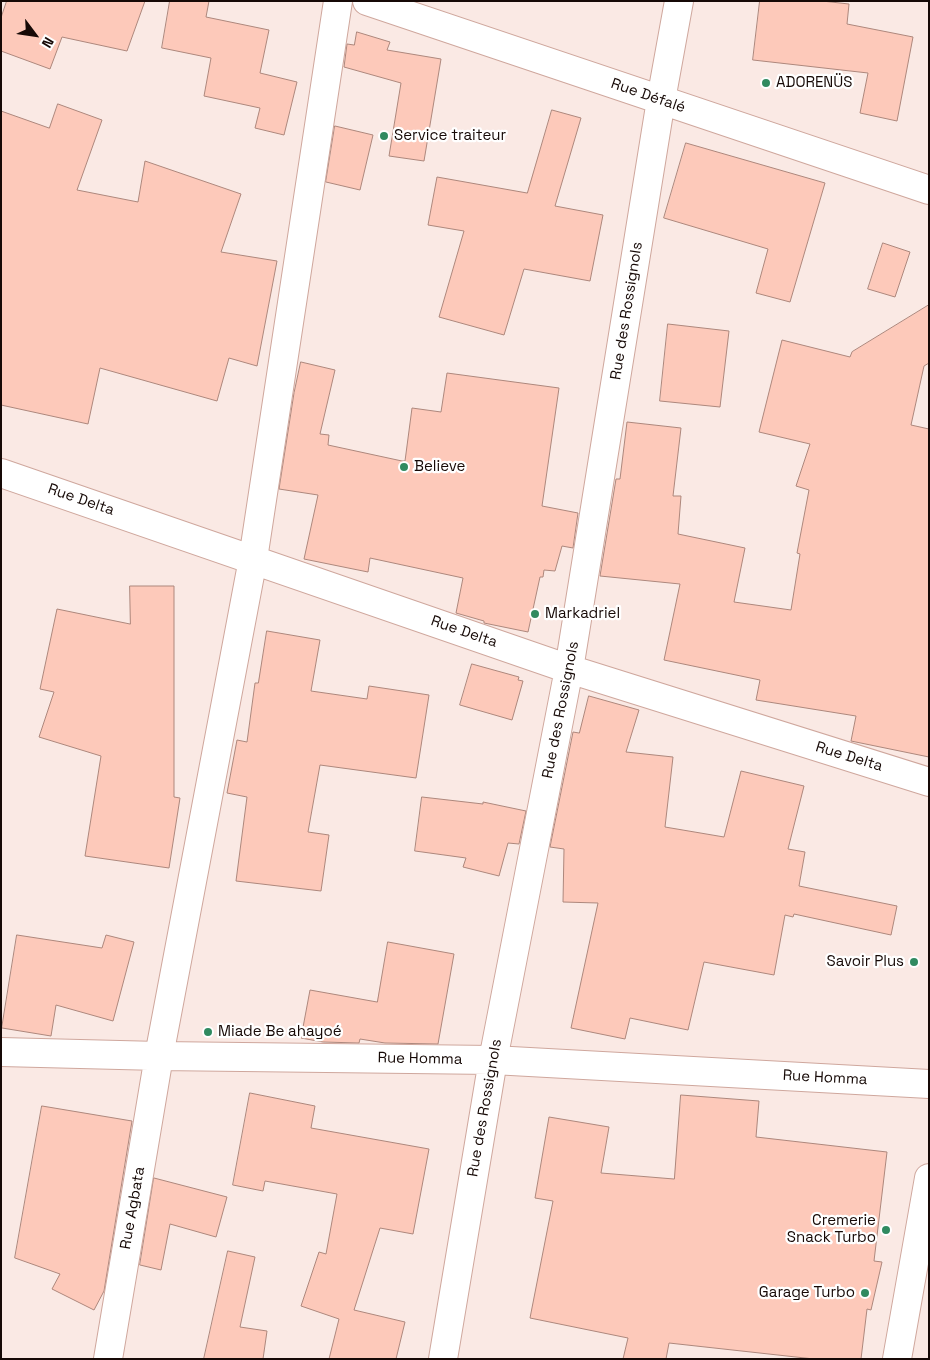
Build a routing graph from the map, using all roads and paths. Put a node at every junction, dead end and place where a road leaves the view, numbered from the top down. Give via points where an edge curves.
1 (338, 1) edge
2 (367, 1) edge
3 (679, 1) edge
4 (661, 100) junction
5 (929, 190) edge
6 (1, 473) edge
7 (253, 559) junction
8 (569, 669) junction
9 (929, 782) edge
10 (1, 1052) edge
11 (159, 1056) junction
12 (493, 1060) junction
13 (929, 1084) edge
14 (929, 1178) edge
15 (108, 1359) edge
16 (443, 1359) edge
17 (897, 1359) edge

1 - 7 street, Rue Agbata
2 - 4 street, Rue Défalé
3 - 4 street, Rue des Rossignols
4 - 5 street, Rue Défalé
4 - 8 street, Rue des Rossignols
6 - 7 street, Rue Delta
7 - 8 street, Rue Delta
7 - 11 street, Rue Agbata
8 - 9 street, Rue Delta
8 - 12 street, Rue des Rossignols
10 - 11 street, Rue Homma
11 - 12 street, Rue Homma
11 - 15 street, Rue Agbata
12 - 13 street, Rue Homma
12 - 16 street, Rue des Rossignols
14 - 17 street

